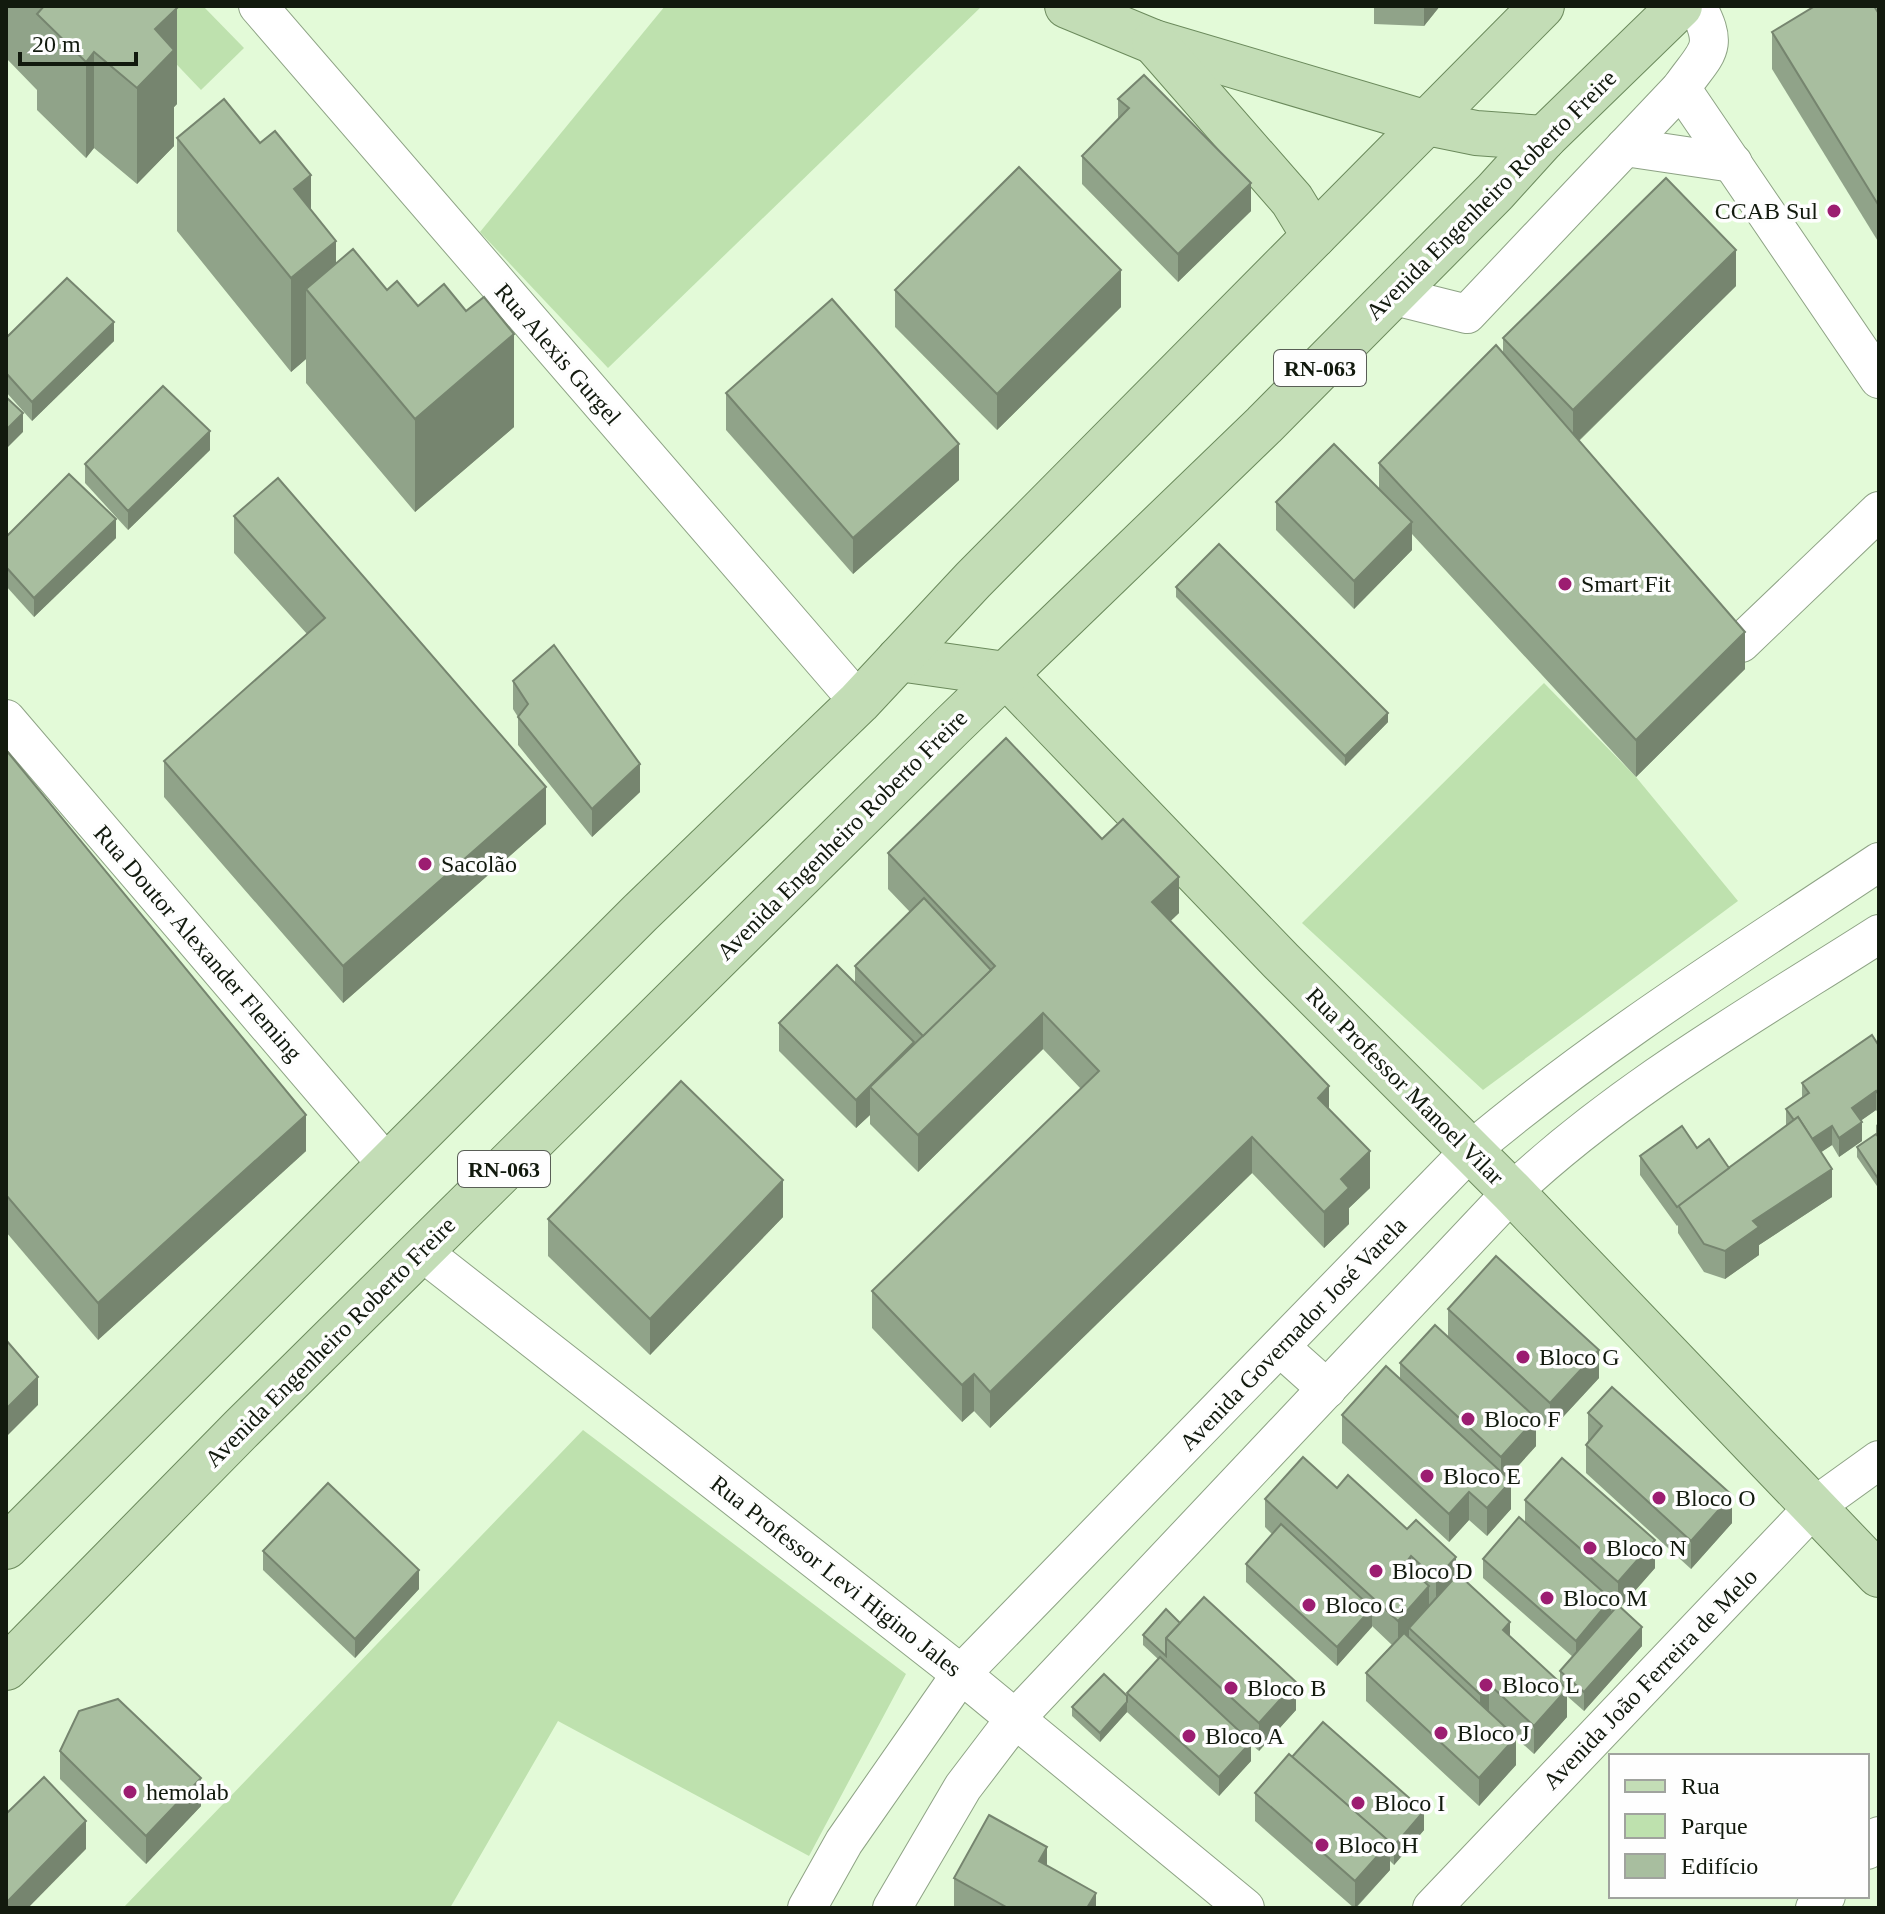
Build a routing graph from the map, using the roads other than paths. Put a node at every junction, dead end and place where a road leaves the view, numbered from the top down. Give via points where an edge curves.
1 (258, 6) edge
2 (1067, 6) edge
3 (1542, 6) edge
4 (1680, 6) edge
5 (1697, 6) edge
6 (1154, 42) junction
7 (1681, 88) junction
8 (1427, 123) junction
9 (1544, 138) junction
10 (1625, 147) junction
11 (1733, 163) junction
12 (1314, 236) junction
13 (1391, 295) junction
14 (1879, 379) edge
15 (1879, 511) edge
16 (1741, 643) edge
17 (899, 659) junction
18 (1005, 674) junction
19 (859, 702) junction
20 (6, 719) edge
21 (1879, 862) edge
22 (1879, 934) edge
23 (1622, 1033) junction
24 (1654, 1077) junction
25 (1469, 1152) junction
26 (389, 1167) junction
27 (1512, 1192) junction
28 (421, 1251) junction
29 (1280, 1347) junction
30 (1327, 1389) junction
31 (1879, 1460) edge
32 (1815, 1506) junction
33 (6, 1547) edge
34 (1879, 1575) edge
35 (6, 1668) edge
36 (961, 1674) junction
37 (1014, 1720) junction
38 (807, 1908) edge
39 (892, 1908) edge
40 (1245, 1908) edge
41 (1432, 1908) edge

1 - 19 street, Rua Alexis Gurgel
2 - 6 main road
3 - 8 main road
4 - 9 main road, Avenida Engenheiro Roberto Freire / RN-063
5 - 7 street via 1711,32 1708,50
6 - 8 main road
6 - 12 main road via 1292,200
7 - 10 street
7 - 11 street
8 - 9 main road
8 - 12 main road
9 - 13 main road, Avenida Engenheiro Roberto Freire / RN-063
10 - 11 street
10 - 13 street via 1467,314
11 - 14 street
12 - 17 main road
13 - 18 main road, Avenida Engenheiro Roberto Freire / RN-063
15 - 16 street
17 - 18 main road
17 - 19 main road
18 - 25 main road, Rua Professor Manoel Vilar
18 - 28 main road, Avenida Engenheiro Roberto Freire / RN-063
19 - 26 main road via 640,913
20 - 26 street, Rua Doutor Alexander Fleming
21 - 23 street, Avenida Governador José Varela
22 - 24 street
23 - 24 street
23 - 25 street, Avenida Governador José Varela
24 - 27 street via 1571,1138
25 - 27 main road, Rua Professor Manoel Vilar
25 - 29 street, Avenida Governador José Varela
26 - 33 main road
27 - 30 street
27 - 32 main road, Rua Professor Manoel Vilar
28 - 35 main road, Avenida Engenheiro Roberto Freire / RN-063
28 - 36 street, Rua Professor Levi Higino Jales
29 - 30 street
29 - 36 street, Avenida Governador José Varela
30 - 37 street
31 - 32 street, Avenida João Ferreira de Melo
32 - 34 main road, Rua Professor Manoel Vilar
32 - 41 street, Avenida João Ferreira de Melo
36 - 37 street, Rua Professor Levi Higino Jales
36 - 38 street, Avenida Governador José Varela via 844,1842
37 - 39 street via 963,1787
37 - 40 street, Rua Professor Levi Higino Jales

